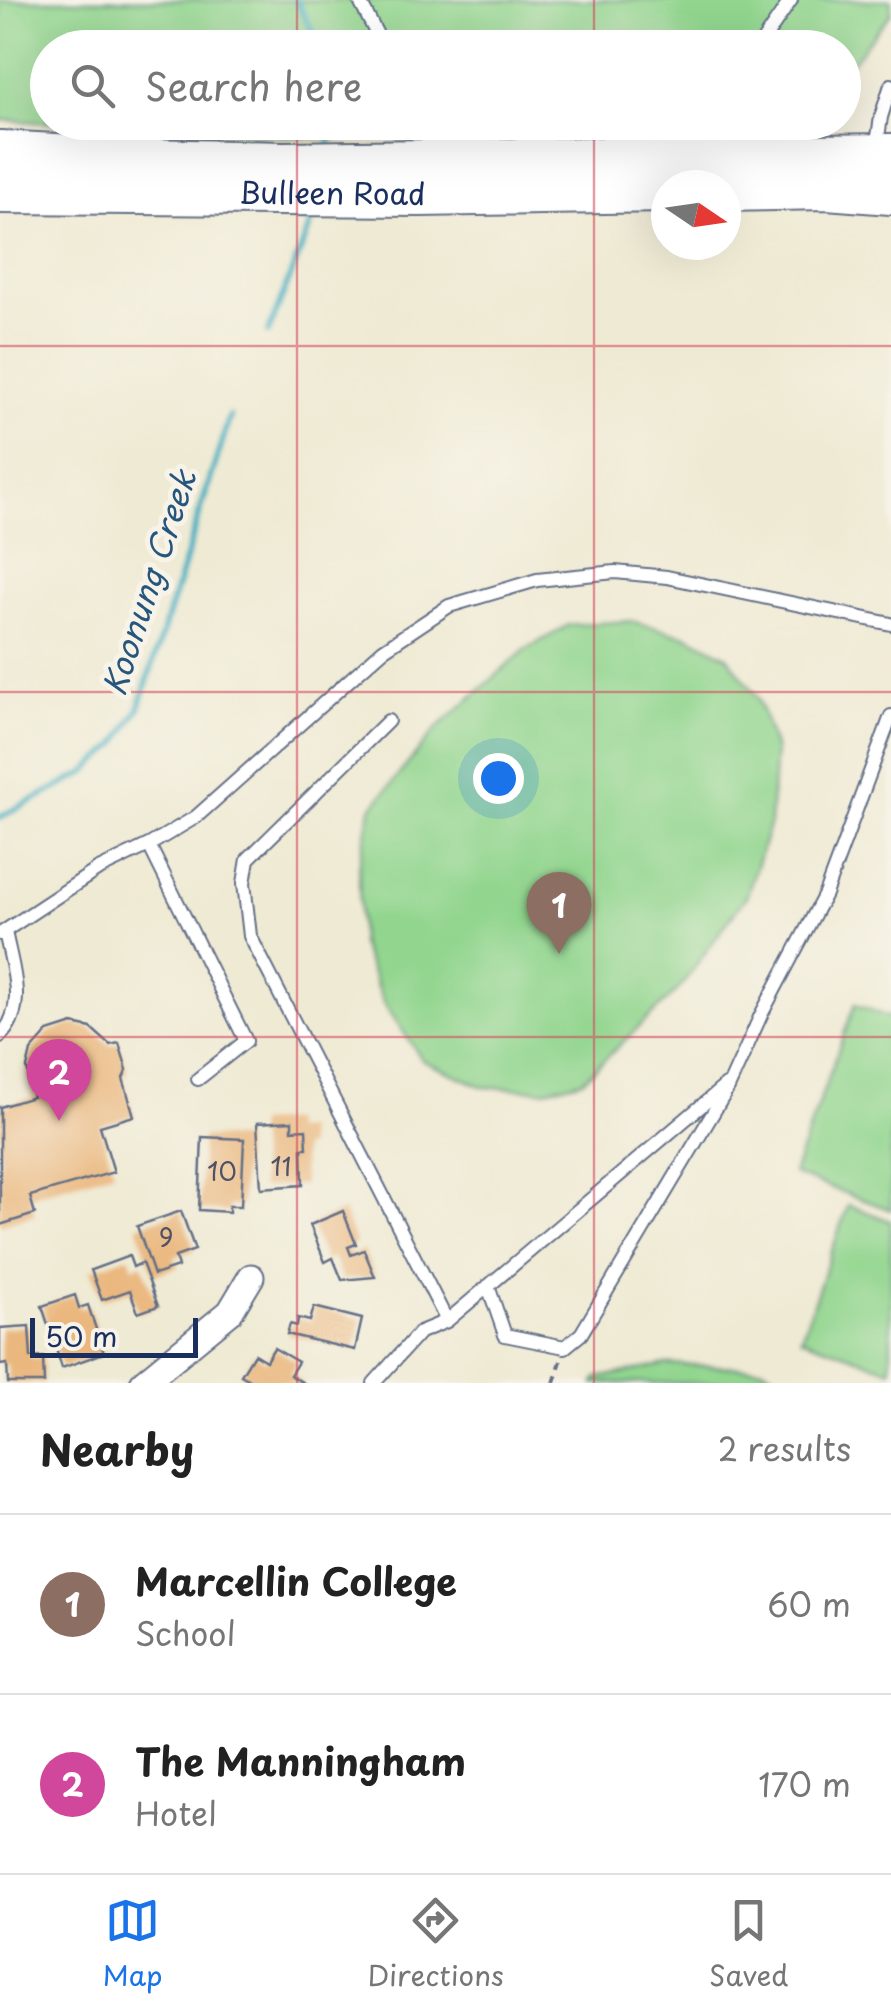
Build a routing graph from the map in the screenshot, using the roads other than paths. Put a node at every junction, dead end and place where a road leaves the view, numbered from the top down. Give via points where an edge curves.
1 (358, 0) edge
2 (791, 0) edge
3 (374, 30) edge
4 (770, 30) edge
5 (891, 85) edge
6 (0, 152) edge
7 (883, 173) edge
8 (421, 178) junction
9 (651, 189) edge
10 (741, 190) edge
11 (0, 192) edge
12 (891, 624) edge
13 (891, 716) edge
14 (388, 722) dead end
15 (149, 845) junction
16 (2, 933) edge
17 (0, 1036) edge
18 (198, 1079) dead end
19 (731, 1081) junction
20 (250, 1277) dead end
21 (488, 1286) junction
22 (447, 1321) junction
23 (142, 1383) edge
24 (374, 1383) edge

1 - 3 lane
2 - 4 lane
5 - 7 lane via 880,117
6 - 8 highway, Bulleen Road
7 - 8 highway, Bulleen Road
7 - 10 highway via 827,188
8 - 9 highway, Bulleen Road
8 - 11 highway, Bulleen Road
12 - 15 lane via 615,572 537,580 448,606 383,650 196,816
13 - 19 lane via 826,894
14 - 22 lane via 248,859 244,883 250,936
15 - 16 lane via 97,870
15 - 18 lane via 246,1041
16 - 17 lane via 16,1007
19 - 21 lane
19 - 21 lane via 580,1334 565,1347 504,1335
20 - 23 street via 230,1312
21 - 22 lane
22 - 24 lane via 420,1332

